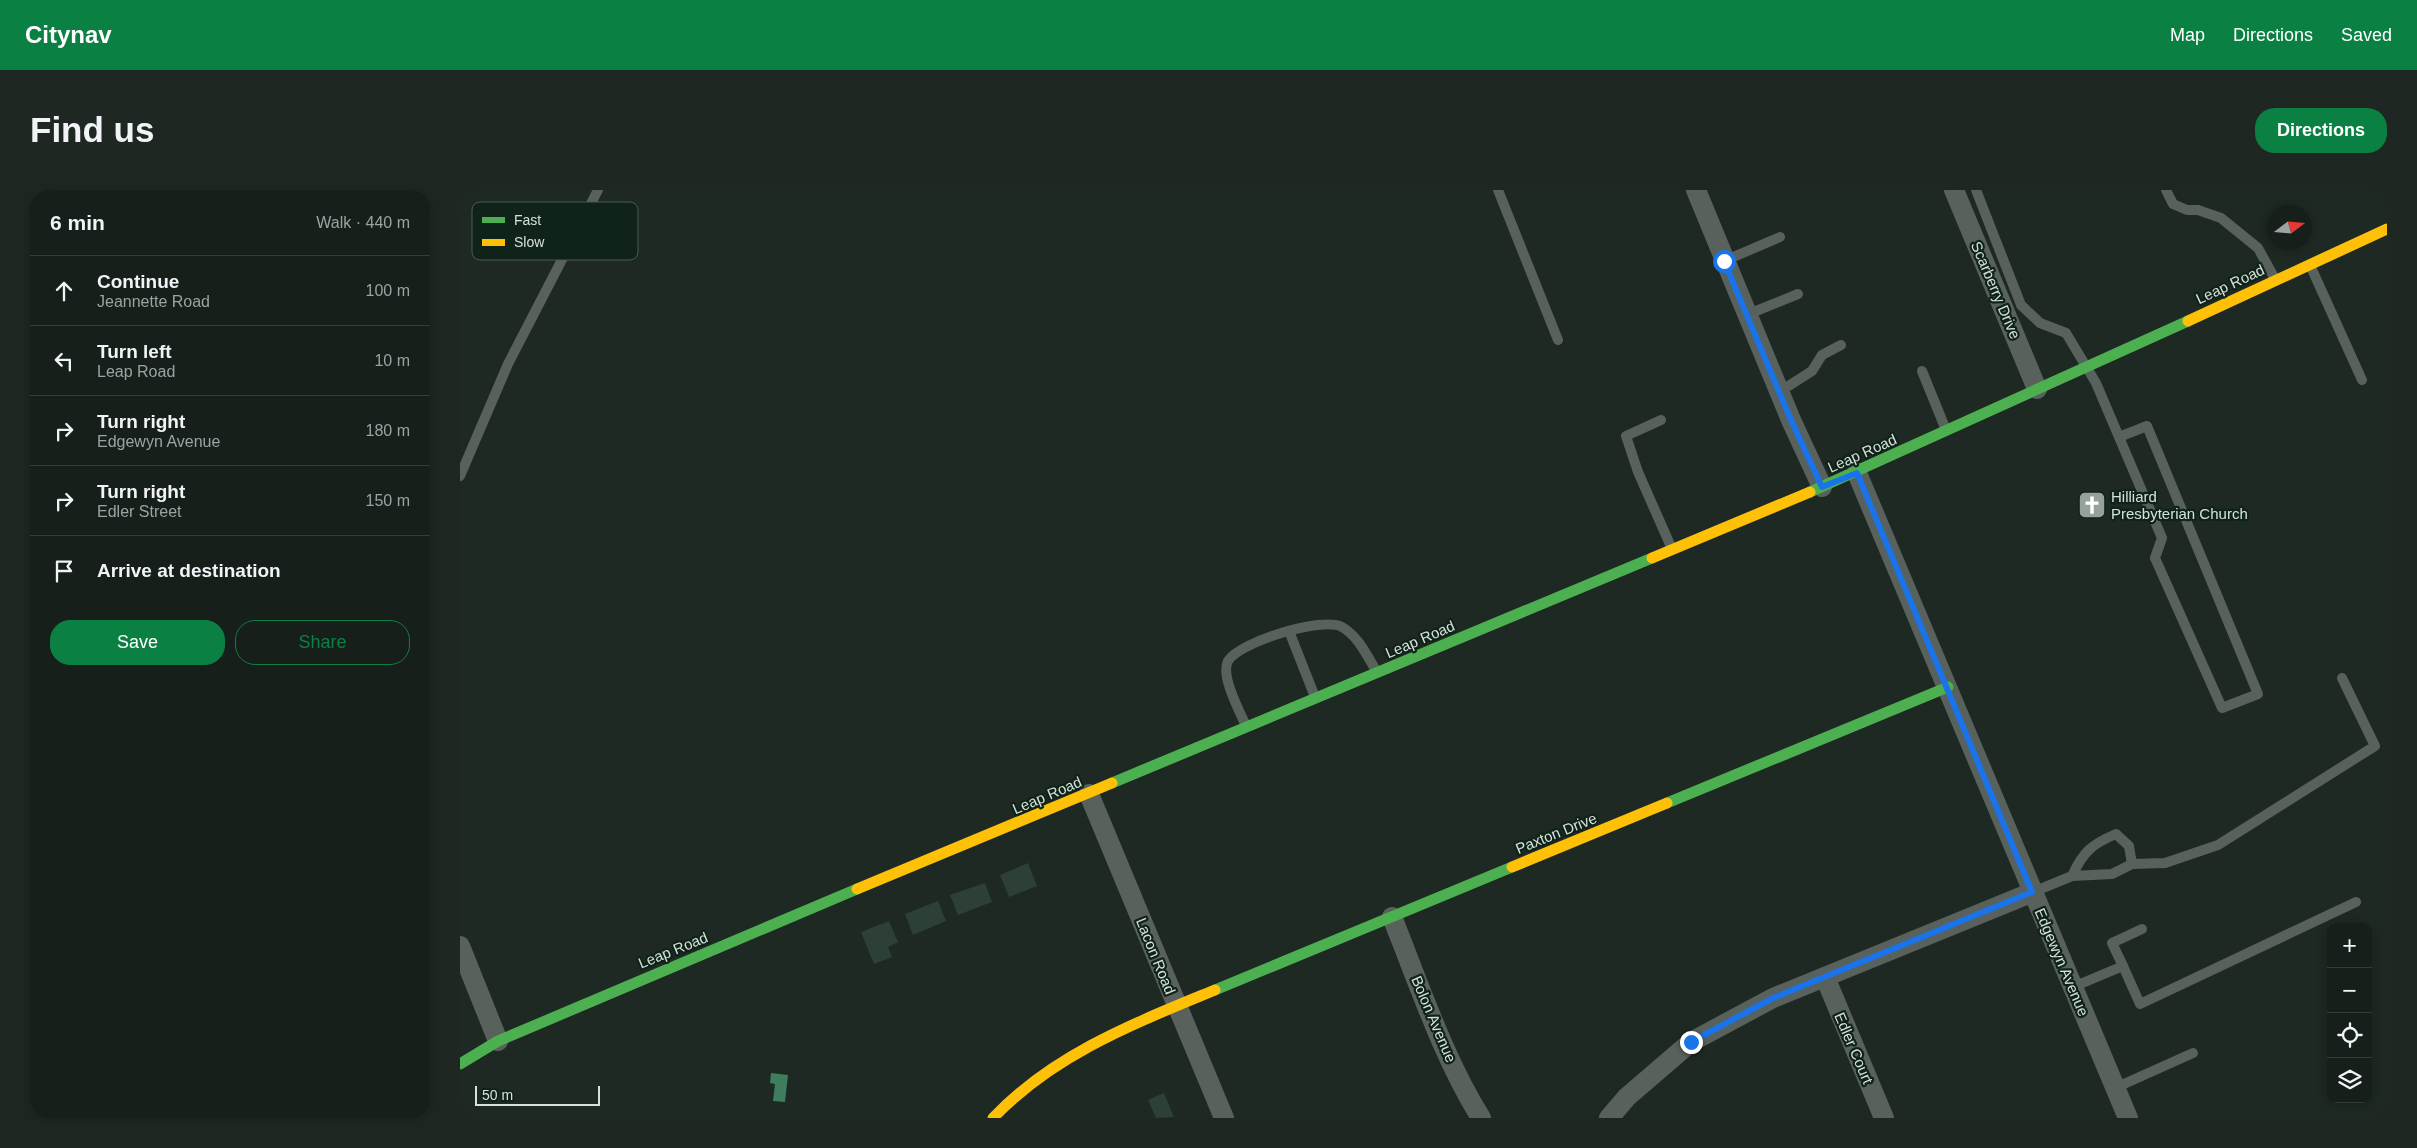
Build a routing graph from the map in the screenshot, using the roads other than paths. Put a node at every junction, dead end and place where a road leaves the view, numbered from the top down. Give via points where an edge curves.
1 (598, 190) edge
2 (1498, 190) edge
3 (1696, 190) edge
4 (1954, 190) edge
5 (1976, 190) edge
6 (2166, 190) edge
7 (592, 202) edge
8 (2387, 229) edge
9 (1780, 238) dead end
10 (562, 260) edge
11 (1724, 261) junction
12 (2309, 264) junction
13 (2276, 280) junction
14 (1798, 294) dead end
15 (1746, 315) junction
16 (1558, 340) dead end
17 (1841, 345) dead end
18 (2087, 366) junction
19 (1922, 371) dead end
20 (2362, 380) dead end
21 (2037, 389) junction
22 (1779, 392) junction
23 (1662, 420) dead end
24 (1947, 431) junction
25 (2119, 437) junction
26 (1857, 473) junction
27 (460, 476) edge
28 (1822, 487) junction
29 (1673, 550) junction
30 (1290, 631) junction
31 (1377, 673) junction
32 (2342, 678) dead end
33 (1948, 687) junction
34 (1315, 699) junction
35 (1246, 728) junction
36 (1089, 794) junction
37 (2132, 864) junction
38 (2072, 876) junction
39 (2032, 892) junction
40 (2356, 902) dead end
41 (1392, 917) junction
42 (2142, 929) dead end
43 (460, 946) edge
44 (2122, 966) junction
45 (1825, 977) junction
46 (2073, 987) junction
47 (1176, 1005) junction
48 (498, 1041) junction
49 (2193, 1053) dead end
50 (460, 1064) edge
51 (2115, 1088) junction
52 (993, 1118) edge
53 (1224, 1118) edge
54 (1481, 1118) edge
55 (1609, 1118) edge
56 (1884, 1118) edge
57 (2128, 1118) edge

1 - 7 lane
2 - 16 lane
3 - 11 street
4 - 21 street, Scarberry Drive
5 - 18 lane via 2021,305 2040,322 2066,333
6 - 13 lane via 2173,204 2221,218 2229,224 2258,248
8 - 12 street, Leap Road
9 - 11 lane
10 - 27 lane via 508,364
11 - 15 street
12 - 13 street, Leap Road
12 - 20 lane
13 - 18 street, Leap Road
14 - 15 lane
15 - 22 street
17 - 22 lane via 1822,356 1812,371
18 - 21 street, Leap Road
18 - 25 lane
19 - 24 lane
21 - 24 street, Leap Road
22 - 28 street
23 - 29 lane via 1626,436 1638,472
24 - 26 street, Leap Road
25 - 25 lane via 2162,538 2155,558 2222,708 2258,694 2147,426
26 - 28 street, Leap Road
26 - 33 street, Edgewyn Avenue
28 - 29 street, Leap Road
29 - 31 street, Leap Road
30 - 31 lane via 1322,623 1341,626 1360,642
30 - 34 lane
30 - 35 lane via 1239,650 1228,661 1226,673
31 - 34 street, Leap Road
32 - 37 lane via 2375,746 2218,845 2165,863
33 - 39 street, Edgewyn Avenue
33 - 41 street, Paxton Drive
34 - 35 street, Leap Road
35 - 36 street, Leap Road
36 - 47 street, Lacon Road
36 - 48 street, Leap Road
37 - 38 lane via 2112,874
37 - 38 lane via 2129,846 2116,834 2100,841 2081,856
38 - 39 lane
39 - 45 street
39 - 46 street, Edgewyn Avenue
40 - 44 lane via 2140,1004
41 - 47 street, Paxton Drive
41 - 54 street, Bolon Avenue via 1445,1045
42 - 44 lane via 2112,943
43 - 48 street
44 - 46 lane
45 - 55 street via 1773,998 1691,1042 1627,1097
45 - 56 street, Edler Court
46 - 51 street, Edgewyn Avenue
47 - 52 street, Paxton Drive via 1070,1055 1012,1096
47 - 53 street, Lacon Road
48 - 50 street, Leap Road
49 - 51 lane
51 - 57 street, Edgewyn Avenue

